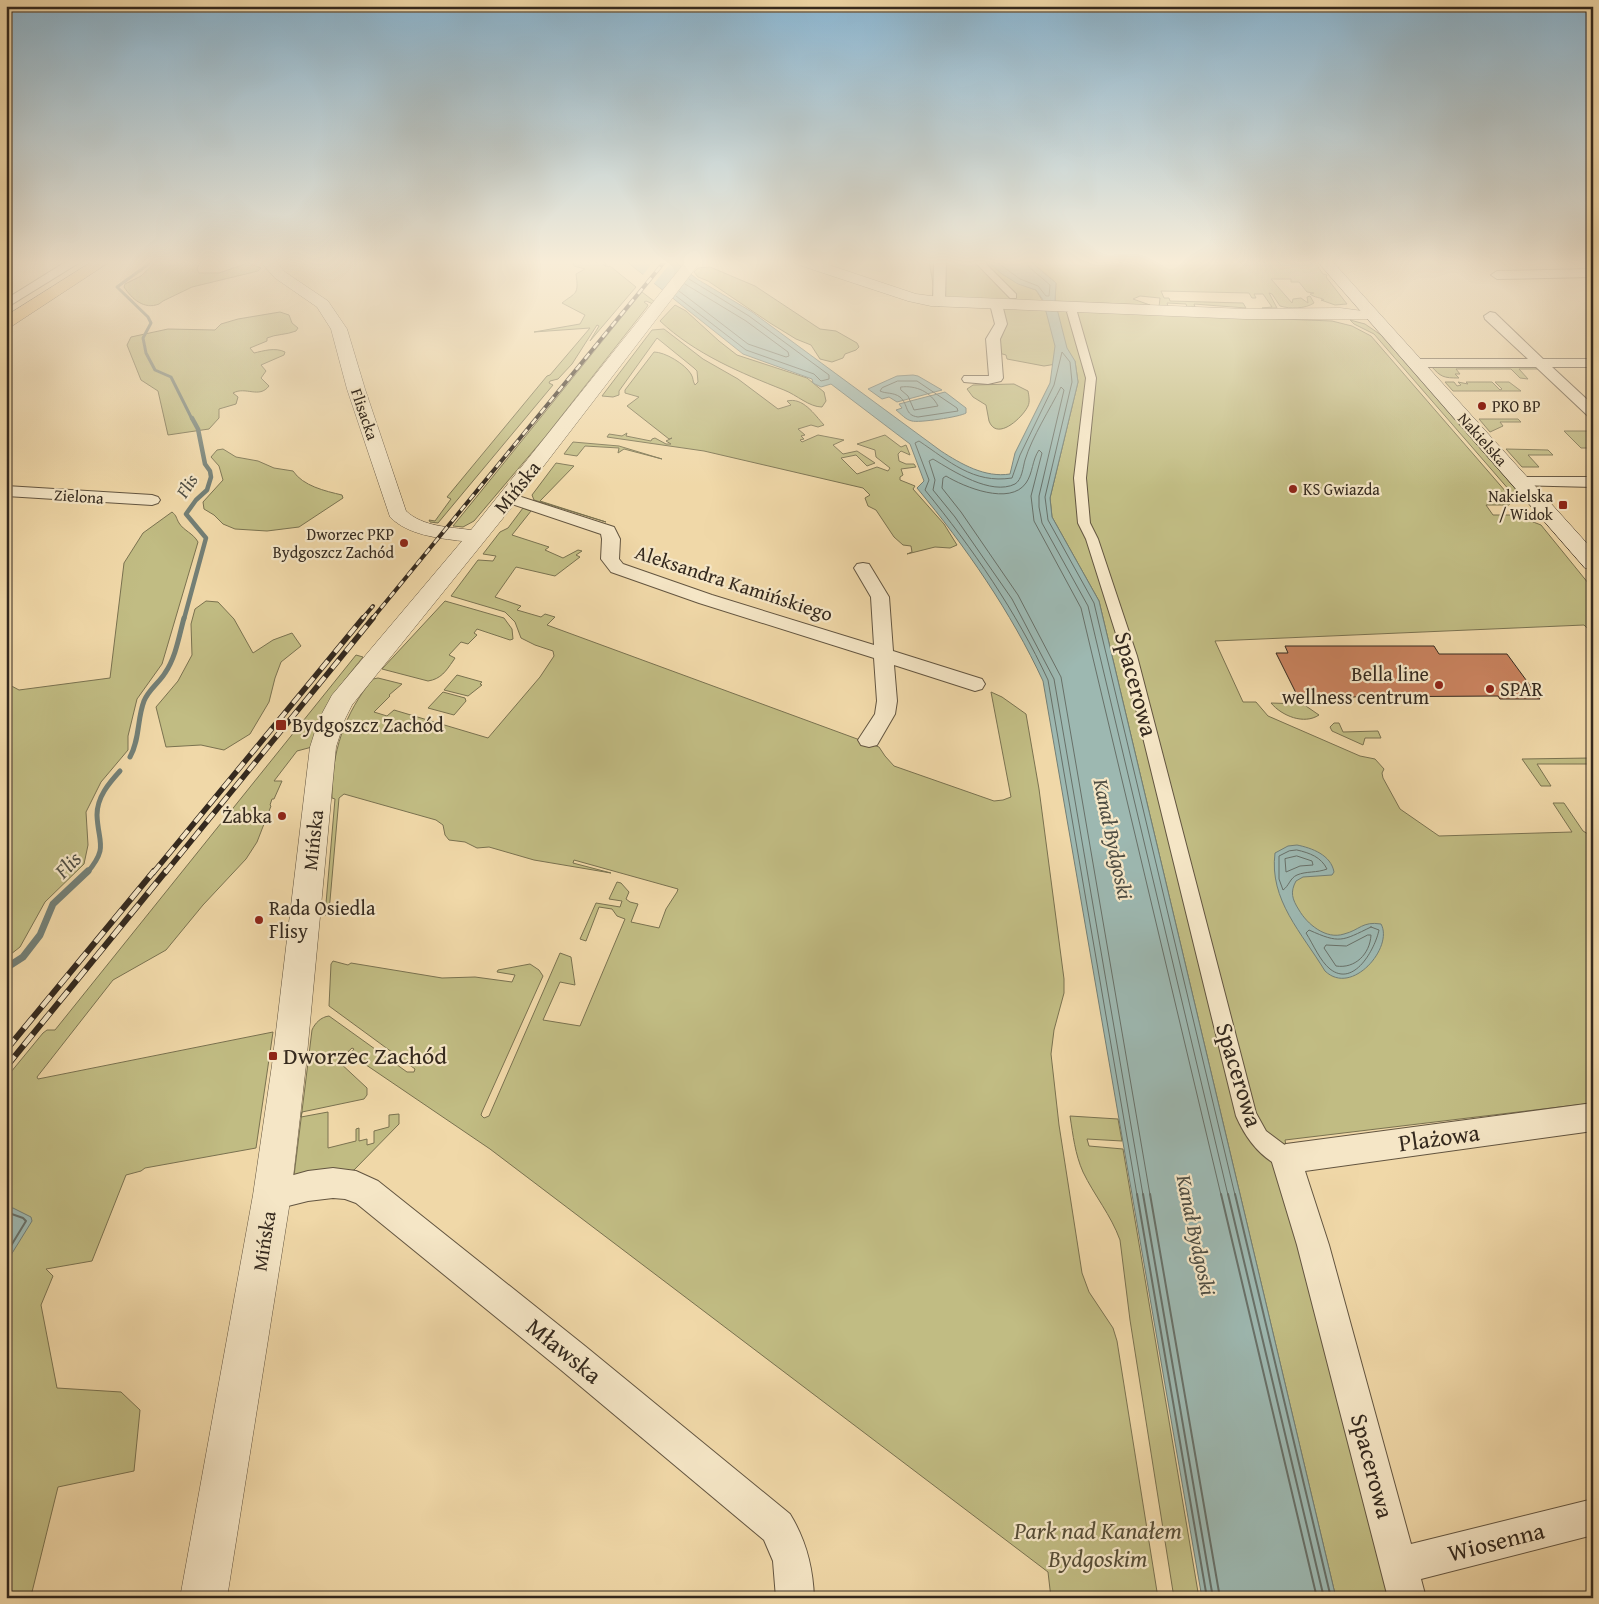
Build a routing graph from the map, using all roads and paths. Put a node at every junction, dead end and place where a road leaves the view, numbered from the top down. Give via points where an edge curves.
1 (341, 336) edge
2 (636, 336) edge
3 (995, 336) edge
4 (1077, 336) edge
5 (1390, 336) edge
6 (1512, 336) edge
7 (1540, 362) junction
8 (1414, 363) junction
9 (1593, 363) edge
10 (969, 379) dead end
11 (1593, 413) edge
12 (1521, 482) junction
13 (1593, 482) edge
14 (6, 491) edge
15 (509, 498) junction
16 (152, 500) dead end
17 (477, 536) junction
18 (1588, 553) edge
19 (863, 568) dead end
20 (883, 654) junction
21 (975, 684) dead end
22 (870, 740) dead end
23 (1593, 1117) edge
24 (1286, 1159) junction
25 (272, 1195) junction
26 (1593, 1517) edge
27 (1403, 1582) edge
28 (203, 1598) edge
29 (795, 1598) edge

1 - 17 street, Flisacka via 397,513 415,525
2 - 15 street, Mińska
3 - 10 street via 996,378
4 - 24 street, Spacerowa via 1091,378 1080,478 1084,523 1130,656 1246,1116 1259,1138
5 - 8 street, Nakielska
6 - 7 street
7 - 8 street
7 - 9 street
7 - 11 street
8 - 12 street, Nakielska
12 - 13 street
12 - 18 street, Nakielska
14 - 16 street, Zielona
15 - 17 street, Mińska
15 - 20 street, Aleksandra Kamińskiego via 608,531 612,539 610,559 617,568 689,594
17 - 25 street, Mińska via 341,700 332,718 323,748
19 - 20 street via 880,597
20 - 21 street, Aleksandra Kamińskiego
20 - 22 street via 887,707
23 - 24 street, Plażowa
24 - 27 street, Spacerowa via 1316,1255
25 - 28 street, Mińska
25 - 29 street, Mławska via 337,1183 350,1184 367,1192 777,1527 789,1547
26 - 27 street, Wiosenna

